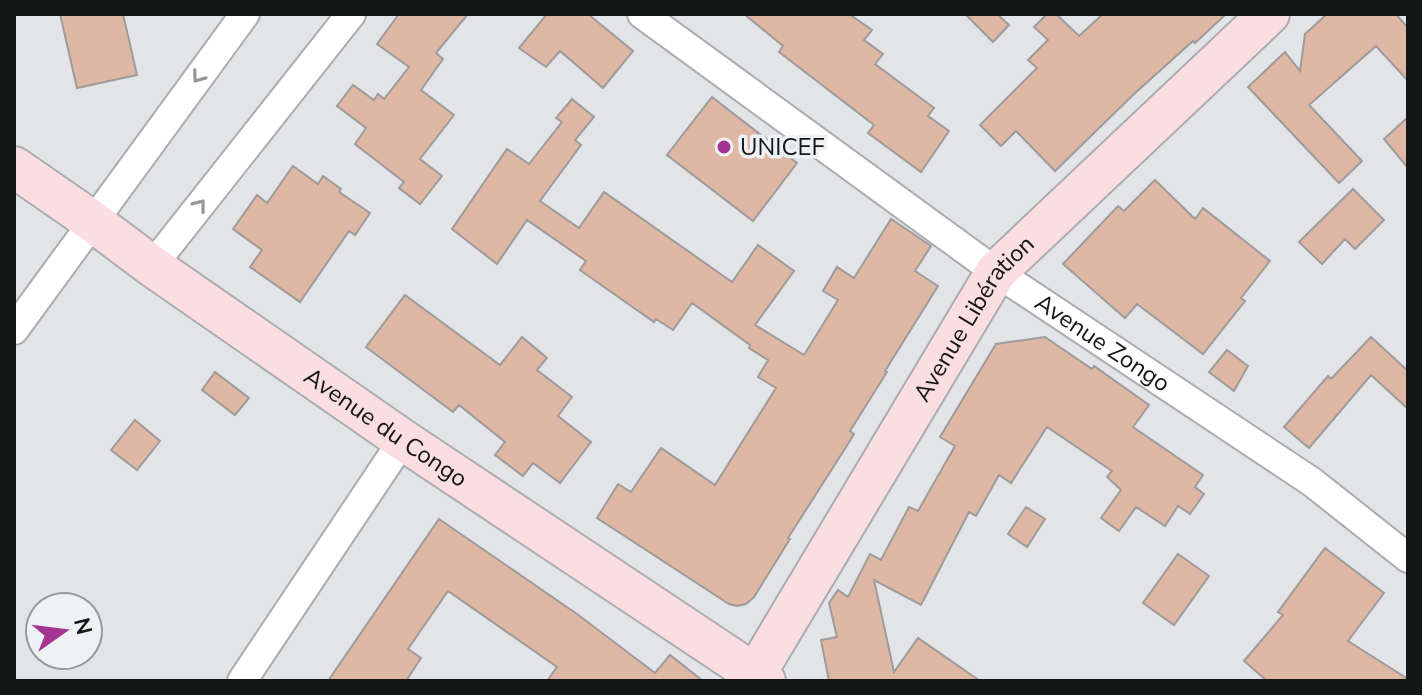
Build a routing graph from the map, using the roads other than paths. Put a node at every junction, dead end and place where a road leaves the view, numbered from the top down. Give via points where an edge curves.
1 (245, 14) edge
2 (351, 14) edge
3 (642, 14) edge
4 (1269, 14) edge
5 (14, 167) edge
6 (92, 221) junction
7 (152, 266) junction
8 (996, 272) junction
9 (14, 330) edge
10 (403, 440) junction
11 (1408, 558) edge
12 (757, 679) edge
13 (242, 681) edge

1 -> 6 street
7 -> 2 street
3 - 8 street, Avenue Zongo
4 - 8 street, Avenue Libération
5 - 6 street, Avenue du Congo
6 - 7 street, Avenue du Congo
6 - 9 street
7 - 10 street, Avenue du Congo
8 - 11 street, Avenue Zongo via 1312,482
8 - 12 street, Avenue Libération
10 - 12 street, Avenue du Congo
10 - 13 street

